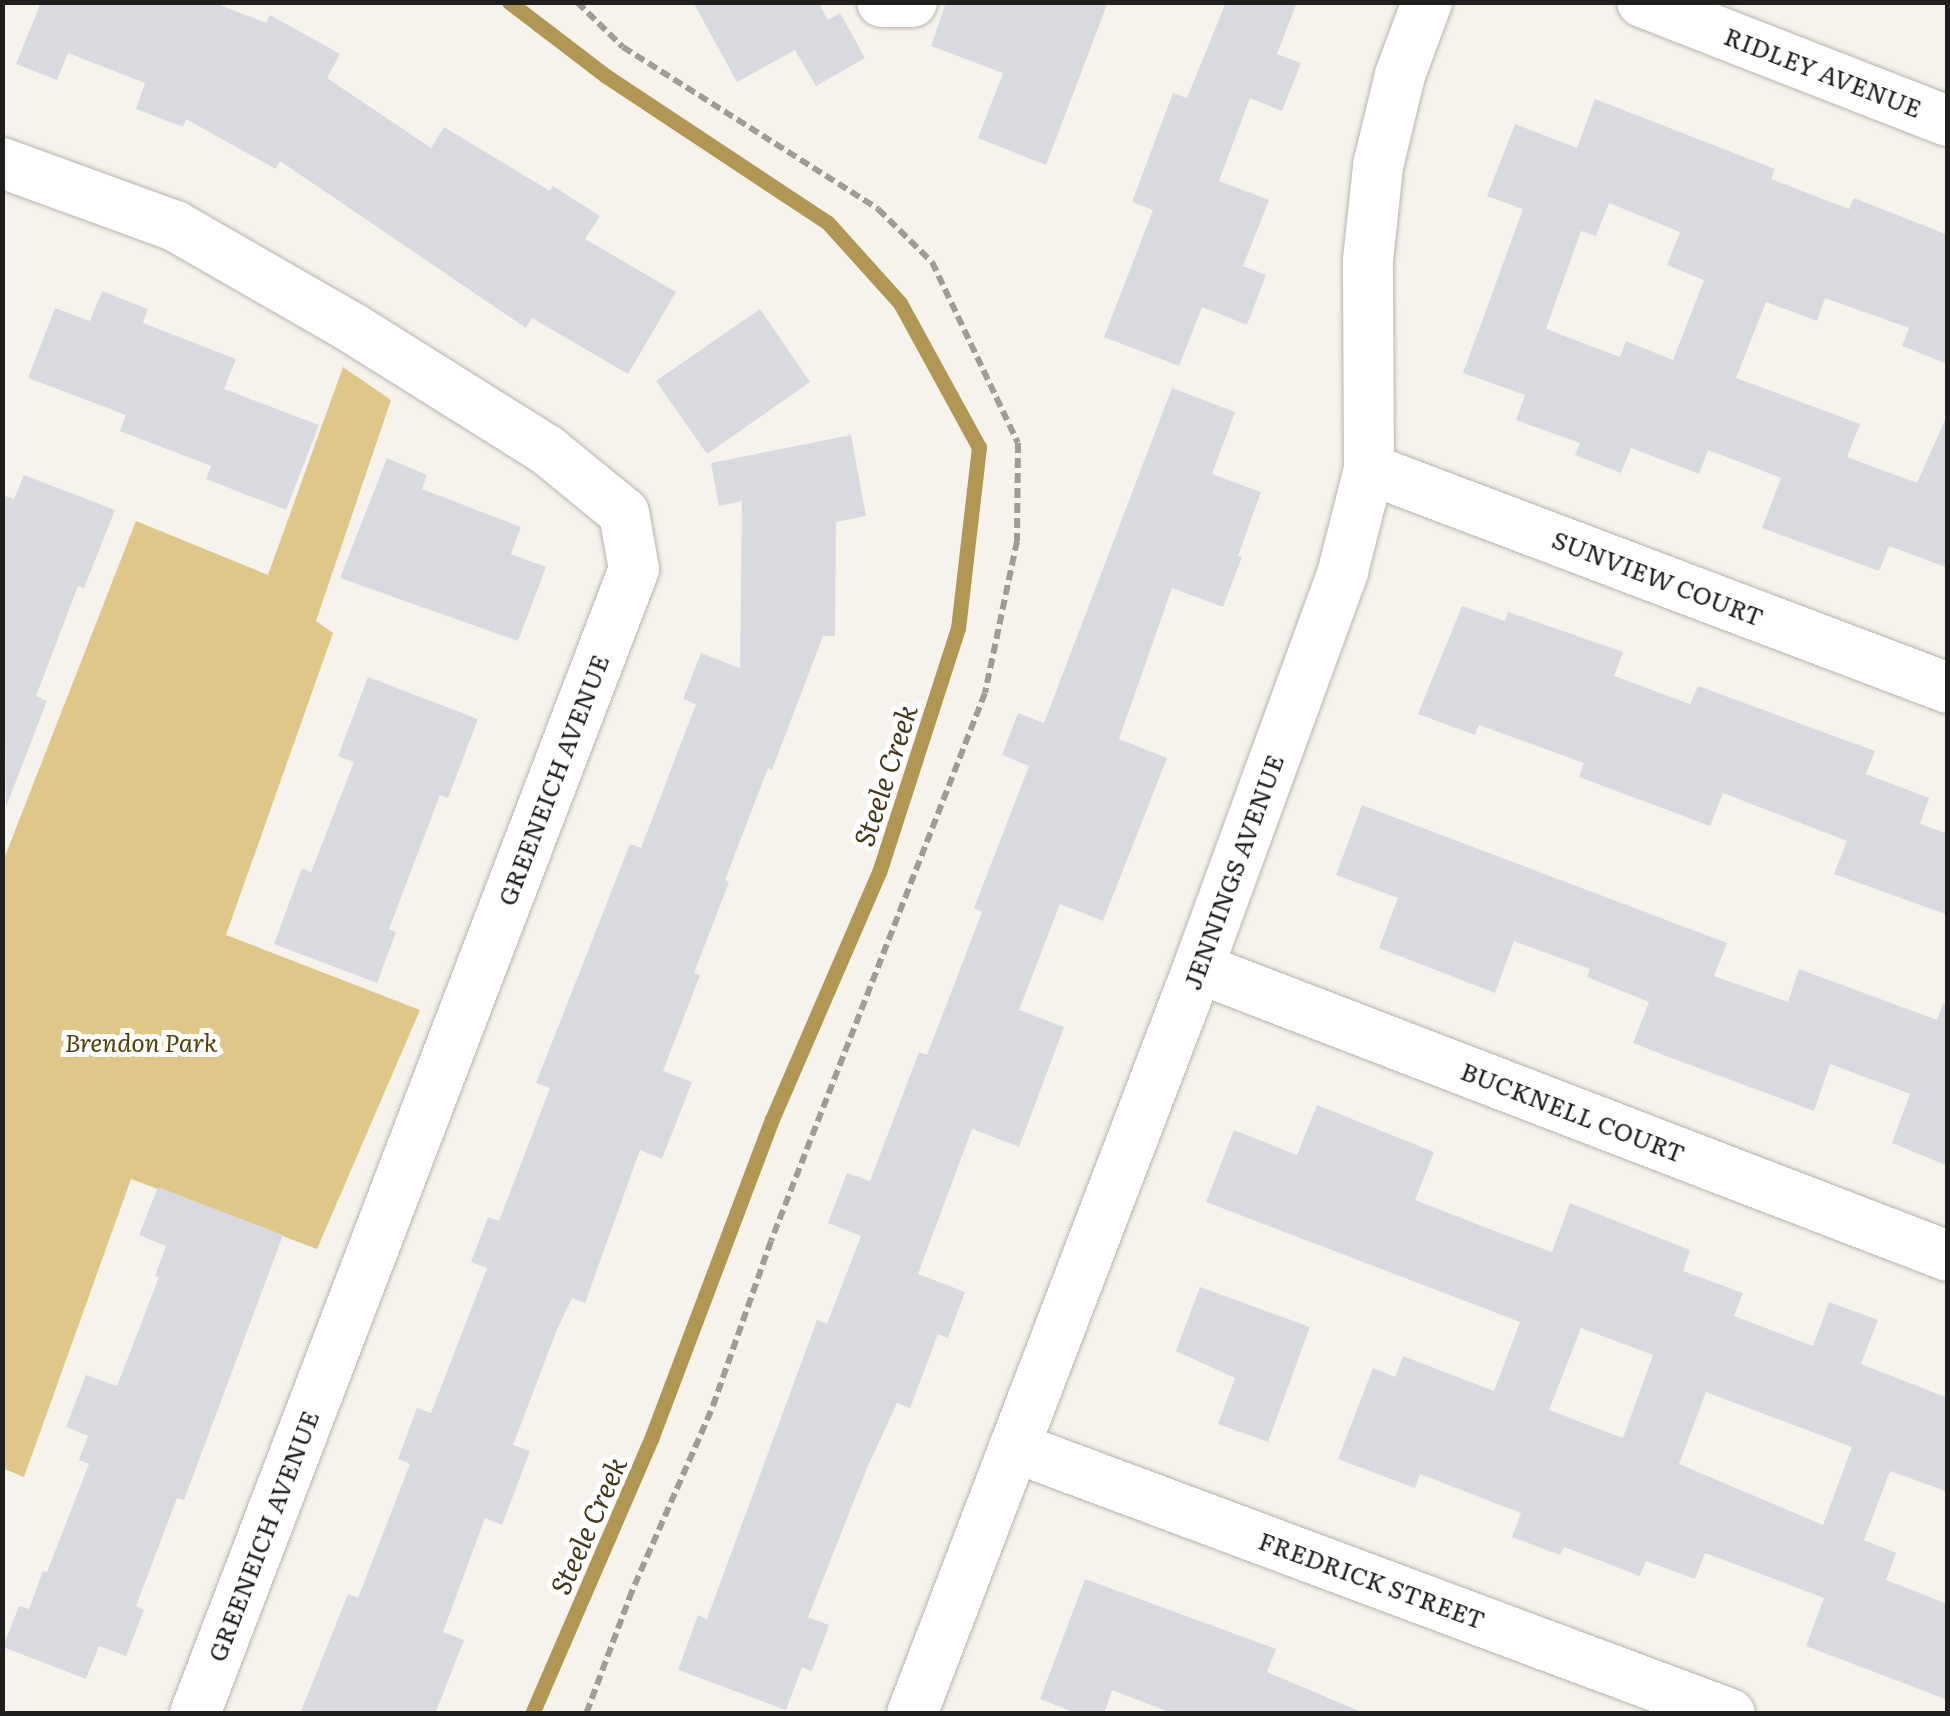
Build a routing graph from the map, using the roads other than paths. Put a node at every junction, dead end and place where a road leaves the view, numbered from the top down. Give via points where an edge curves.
1 (882, 2) edge
2 (912, 2) edge
3 (1427, 2) edge
4 (1642, 2) edge
5 (1948, 120) edge
6 (4, 168) edge
7 (1369, 469) junction
8 (1948, 688) edge
9 (1198, 968) junction
10 (1948, 1256) edge
11 (1014, 1447) junction
12 (194, 1714) edge
13 (912, 1714) edge
14 (1730, 1714) edge

1 - 2 street
3 - 7 street, JENNINGS AVENUE via 1400,74 1378,166 1368,260
4 - 5 street, RIDLEY AVENUE
6 - 12 street, GREENEICH AVENUE via 175,226 547,450 624,513 634,570
7 - 8 street, SUNVIEW COURT
7 - 9 street, JENNINGS AVENUE via 1343,572
9 - 10 street, BUCKNELL COURT
9 - 11 street, JENNINGS AVENUE
11 - 13 street, JENNINGS AVENUE
11 - 14 street, FREDRICK STREET

